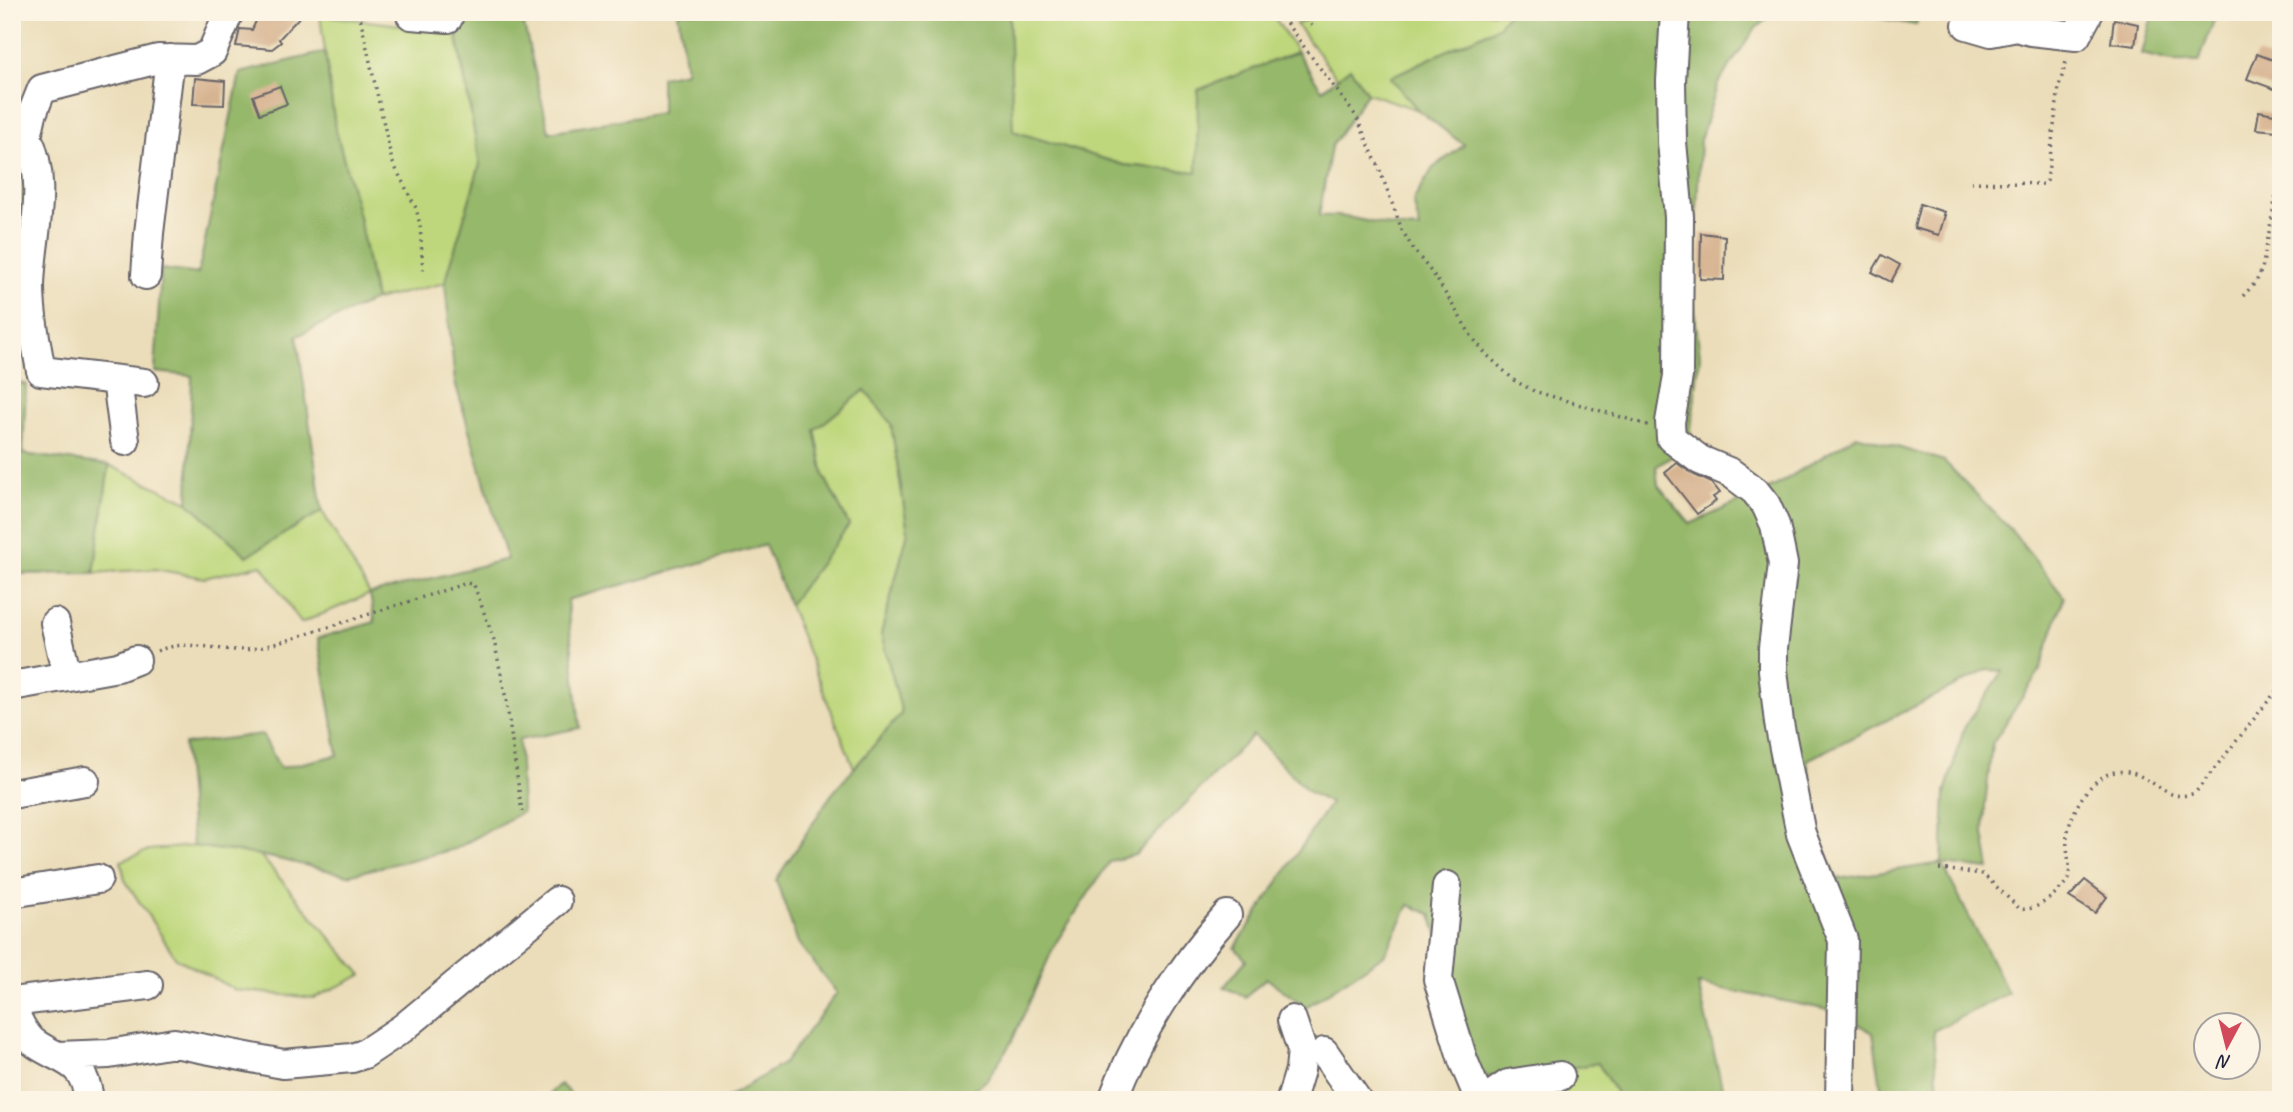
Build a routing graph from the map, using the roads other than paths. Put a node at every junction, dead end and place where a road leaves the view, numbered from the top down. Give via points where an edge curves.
1 (229, 12) edge
2 (447, 12) edge
3 (1675, 12) edge
4 (411, 15) dead end
5 (2083, 24) edge
6 (1967, 25) dead end
7 (170, 59) junction
8 (20, 135) edge
9 (146, 275) dead end
10 (117, 380) junction
11 (144, 383) dead end
12 (125, 441) dead end
13 (55, 622) dead end
14 (136, 660) road end
15 (67, 676) junction
16 (12, 686) edge
17 (85, 781) dead end
18 (12, 794) edge
19 (98, 879) dead end
20 (1447, 886) dead end
21 (12, 893) edge
22 (557, 901) dead end
23 (1227, 915) dead end
24 (148, 985) dead end
25 (12, 1005) edge
26 (1292, 1020) dead end
27 (22, 1047) edge
28 (1324, 1052) dead end
29 (58, 1056) junction
30 (1560, 1076) dead end
31 (1489, 1098) edge
32 (89, 1100) edge
33 (1114, 1100) edge
34 (1291, 1100) edge
35 (1357, 1100) edge
36 (1840, 1100) edge

1 - 7 street via 212,52 197,60
2 - 4 street via 448,18
3 - 36 street via 1671,81 1679,216 1678,376 1671,439 1755,491 1776,525 1783,564 1773,648 1779,723 1801,834 1843,940
5 - 6 street via 1991,32
7 - 8 street via 42,89
7 - 9 street
8 - 10 street via 34,152 38,182 30,285 41,371
10 - 11 street
10 - 12 street
13 - 15 street
14 - 15 street
15 - 16 street
17 - 18 street
19 - 21 street
20 - 31 street via 1438,979 1476,1091
22 - 29 street via 404,1028 352,1058 283,1064 174,1042 109,1054
23 - 33 street via 1178,978 1142,1038
24 - 25 street
25 - 27 street
26 - 34 street via 1302,1050
27 - 29 street
28 - 35 street
29 - 32 street via 73,1064 87,1084
30 - 31 street via 1508,1084

